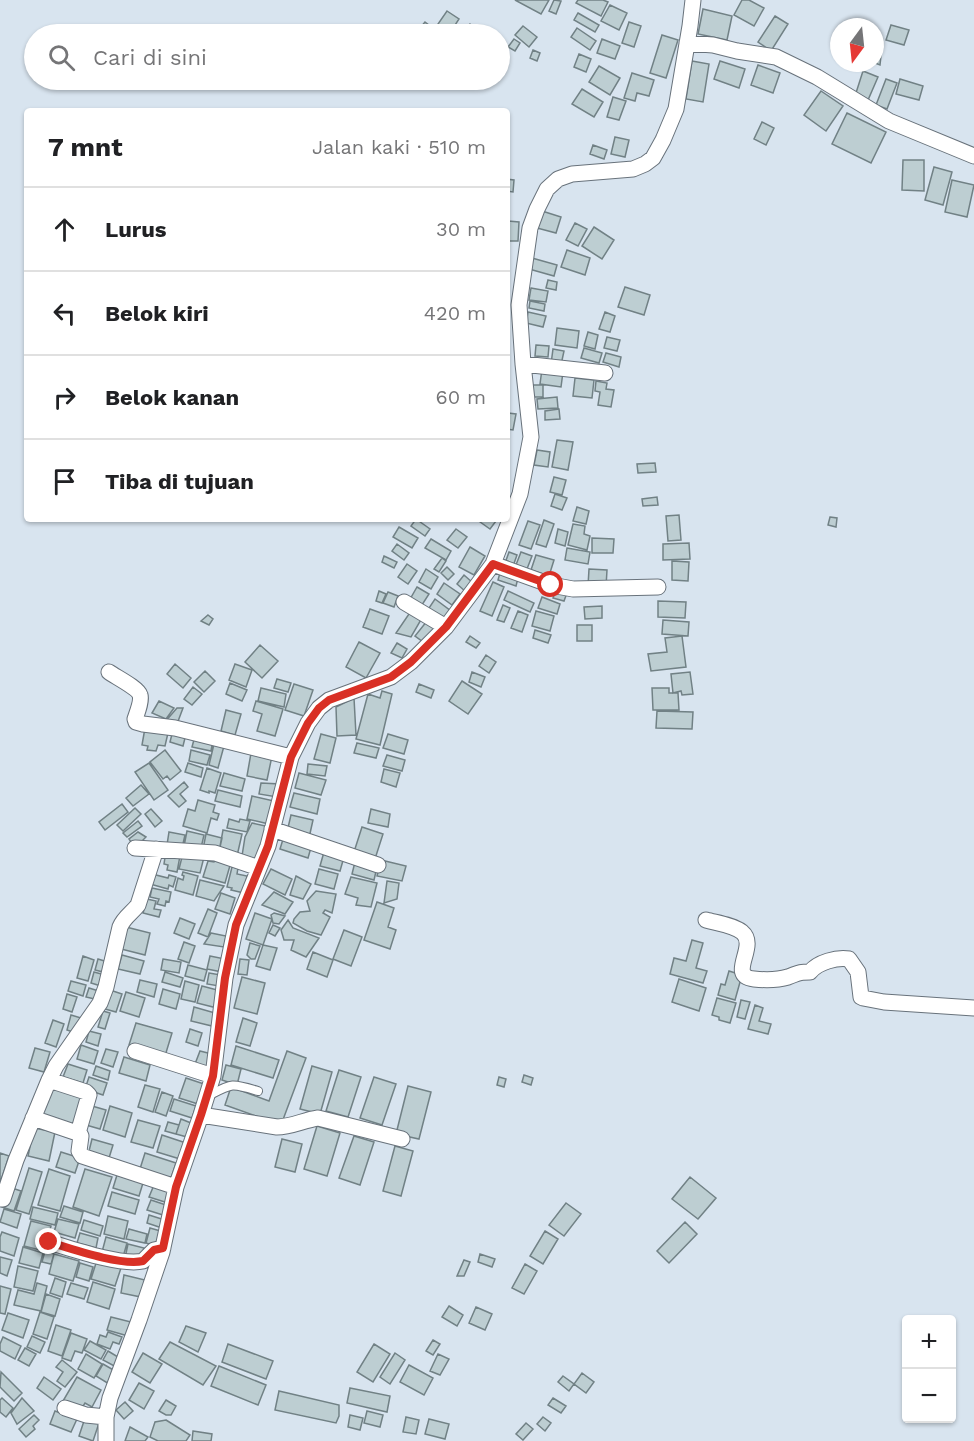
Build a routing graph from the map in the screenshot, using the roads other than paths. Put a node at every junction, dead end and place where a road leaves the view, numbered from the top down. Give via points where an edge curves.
1 (693, 0) edge
2 (687, 43) junction
3 (974, 156) edge
4 (523, 364) junction
5 (605, 373) dead end
6 (510, 520) edge
7 (509, 522) edge
8 (493, 564) junction
9 (658, 587) dead end
10 (404, 602) dead end
11 (446, 627) junction
12 (109, 672) dead end
13 (291, 757) junction
14 (272, 829) junction
15 (135, 848) dead end
16 (156, 849) junction
17 (378, 864) dead end
18 (260, 867) junction
19 (706, 920) dead end
20 (974, 1008) edge
21 (135, 1051) dead end
22 (213, 1076) junction
23 (49, 1080) junction
24 (258, 1091) dead end
25 (206, 1097) junction
26 (201, 1115) junction
27 (33, 1118) junction
28 (78, 1133) junction
29 (402, 1138) dead end
30 (176, 1187) junction
31 (0, 1199) edge
32 (49, 1242) dead end
33 (163, 1248) junction
34 (65, 1408) dead end
35 (105, 1417) junction
36 (106, 1441) edge

1 - 2 street
2 - 3 street via 776,57 889,121
2 - 4 street via 676,108 653,158 633,169 572,174 547,189 530,228 519,304
4 - 5 street
4 - 6 street via 531,437 520,494
7 - 8 street
8 - 9 street via 573,589
8 - 11 street
10 - 11 street
11 - 13 street via 391,677 329,700 319,708
12 - 13 street via 140,694 136,722
13 - 14 street
14 - 17 street
14 - 18 street
15 - 16 street
16 - 18 street via 215,854
16 - 23 street via 138,905 120,927 100,1003
18 - 22 street via 236,925 227,960
19 - 20 street via 741,931 747,937 742,968 746,977 788,977 810,972 820,963 845,958 858,972 863,999
21 - 22 street
22 - 25 street
23 - 27 street
23 - 28 street via 89,1095
24 - 25 lane via 231,1085
25 - 26 street
26 - 29 street via 277,1127 318,1118
26 - 30 street
27 - 28 street
27 - 31 street
28 - 30 street via 82,1156
30 - 33 street
32 - 33 street via 134,1262 143,1261 154,1250
33 - 35 street
34 - 35 street
35 - 36 street

